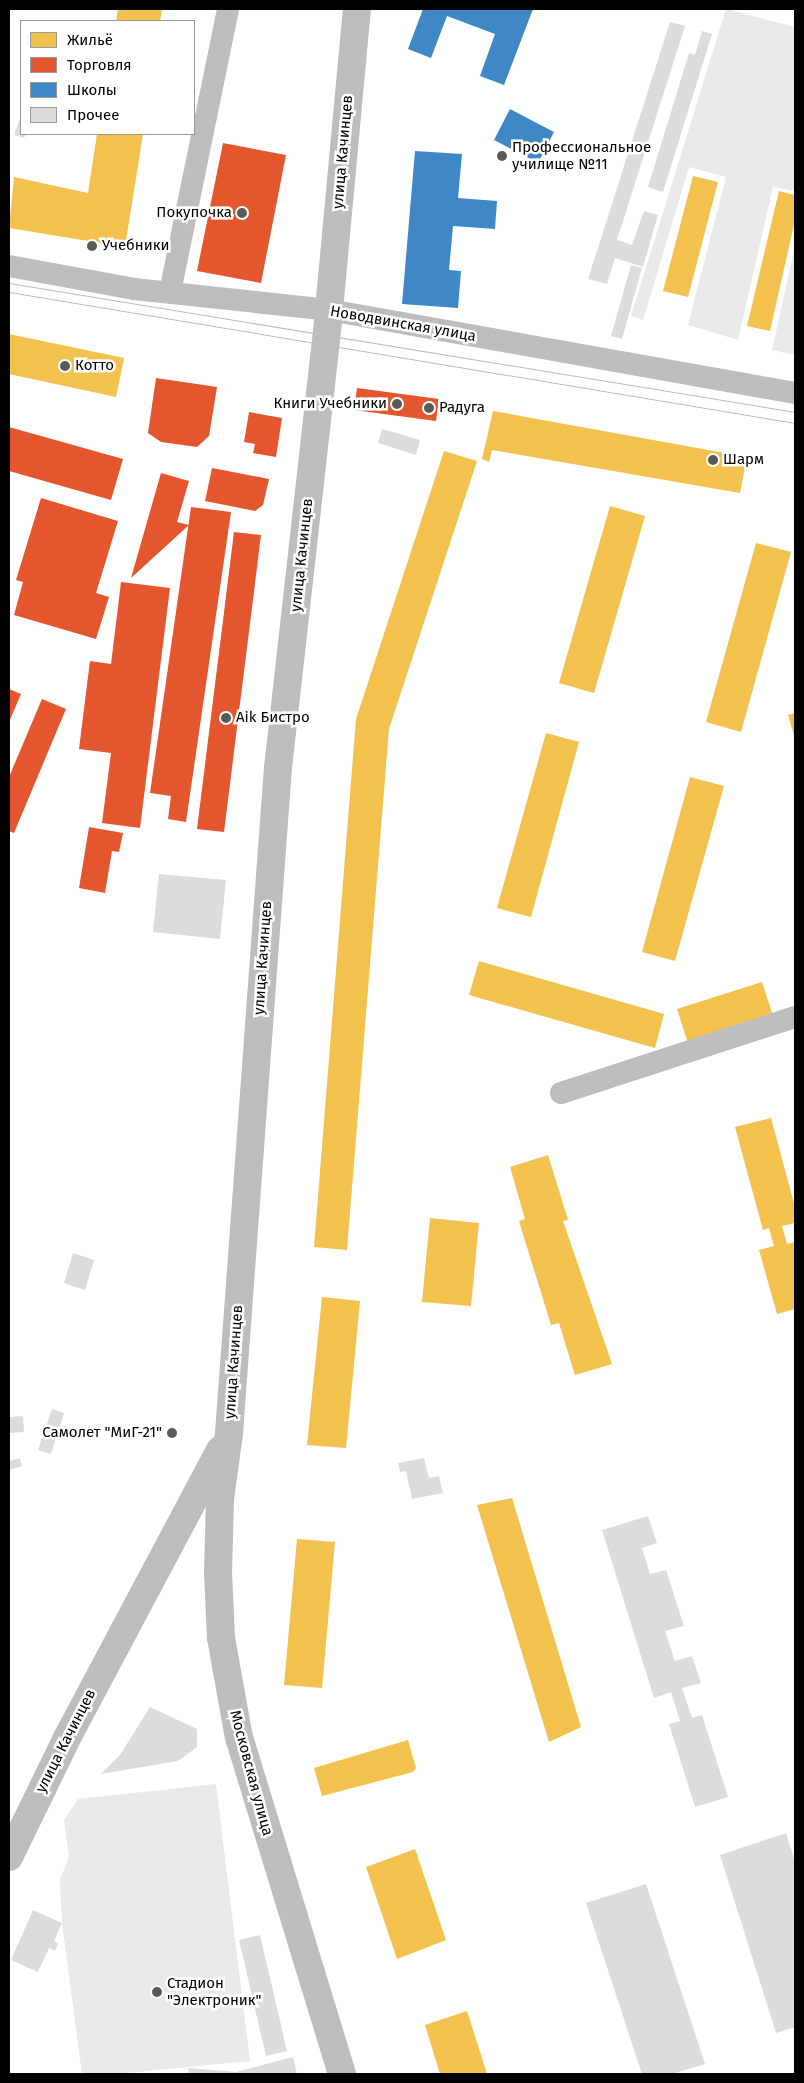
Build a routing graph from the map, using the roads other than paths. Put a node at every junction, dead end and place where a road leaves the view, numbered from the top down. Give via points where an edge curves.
1 (228, 9) edge
2 (357, 9) edge
3 (9, 266) edge
4 (170, 292) junction
5 (329, 310) junction
6 (795, 393) edge
7 (795, 1018) edge
8 (561, 1093) dead end
9 (229, 1433) junction
10 (9, 1856) edge
11 (342, 2074) edge

1 - 4 street
2 - 5 main road, улица Качинцев
3 - 4 street, Новодвинская улица
4 - 5 street, Новодвинская улица
5 - 6 street, Новодвинская улица
5 - 9 main road, улица Качинцев via 278,768
7 - 8 street
9 - 10 main road, улица Качинцев via 68,1736
9 - 11 main road, Московская улица via 220,1499 220,1638 239,1738

